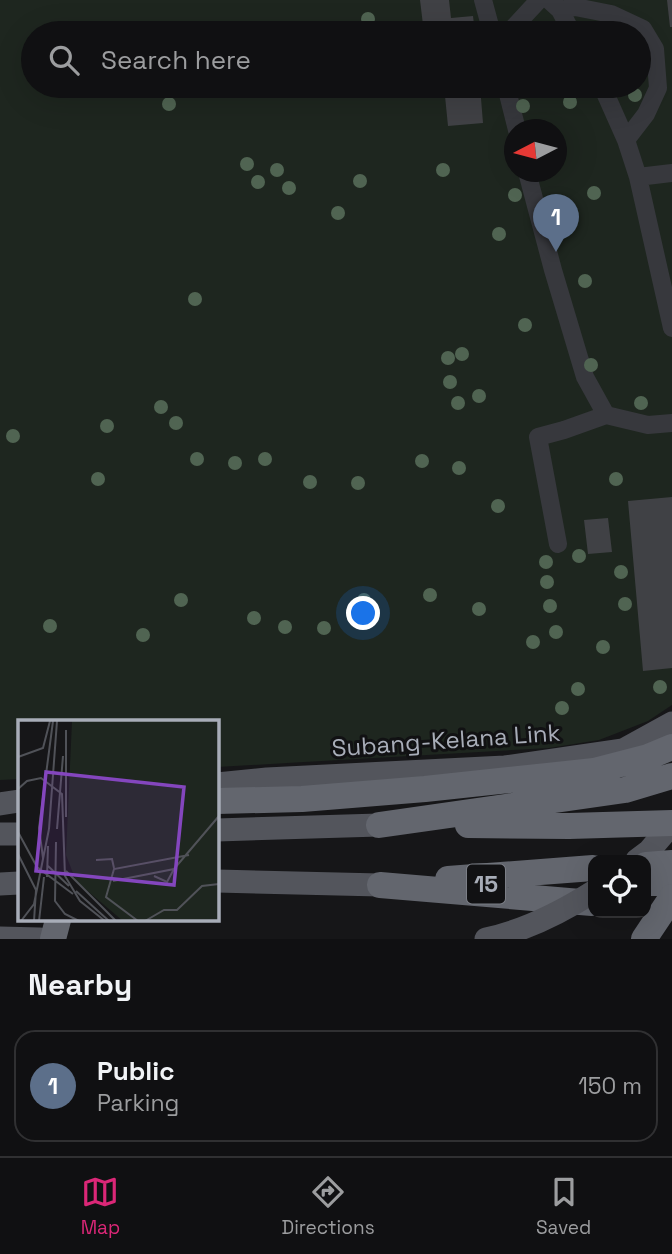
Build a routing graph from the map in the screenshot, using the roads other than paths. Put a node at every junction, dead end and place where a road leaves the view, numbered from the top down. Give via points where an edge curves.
1 (483, 0) edge
2 (539, 0) edge
3 (554, 5) edge
4 (489, 21) edge
5 (520, 21) edge
6 (564, 21) edge
7 (626, 21) edge
8 (651, 42) edge
9 (509, 98) edge
10 (608, 98) edge
11 (514, 119) edge
12 (626, 140) junction
13 (672, 173) edge
14 (638, 177) junction
15 (530, 182) edge
16 (672, 328) edge
17 (606, 415) junction
18 (672, 423) edge
19 (558, 544) dead end
20 (672, 723) edge
21 (672, 747) edge
22 (672, 776) edge
23 (219, 795) edge
24 (672, 824) edge
25 (379, 825) junction
26 (219, 830) edge
27 (0, 834) edge
28 (18, 834) edge
29 (642, 855) edge
30 (672, 863) edge
31 (651, 865) edge
32 (588, 868) edge
33 (219, 881) edge
34 (18, 883) edge
35 (588, 883) edge
36 (651, 883) edge
37 (672, 883) edge
38 (0, 884) edge
39 (380, 885) junction
40 (588, 895) edge
41 (672, 897) edge
42 (588, 903) edge
43 (651, 906) edge
44 (672, 908) edge
45 (57, 922) edge
46 (0, 938) edge
47 (40, 939) edge
48 (53, 939) edge
49 (486, 939) edge
50 (644, 939) edge

1 - 4 lane
2 - 5 lane
3 - 6 lane
3 - 7 lane via 611,14
8 - 12 lane via 658,88
9 - 11 lane
10 - 12 lane
12 - 14 lane
13 - 14 lane
14 - 16 lane
15 - 17 lane via 584,377
17 - 18 lane via 648,425
17 - 19 lane via 538,437
20 - 23 main road, Subang-Kelana Link via 622,750 505,766 267,779
21 - 23 highway via 582,772 425,789 302,799
22 - 25 highway via 625,790
24 - 25 highway
24 - 29 main road
25 - 26 main road
27 - 28 main road
30 - 31 highway
32 - 39 highway
33 - 39 main road, 15
34 - 38 main road
35 - 39 highway, 15
36 - 37 highway
39 - 42 highway
40 - 49 main road, 15, bridge via 539,922
41 - 50 highway, bridge
43 - 44 highway
45 - 48 highway
46 - 47 main road

